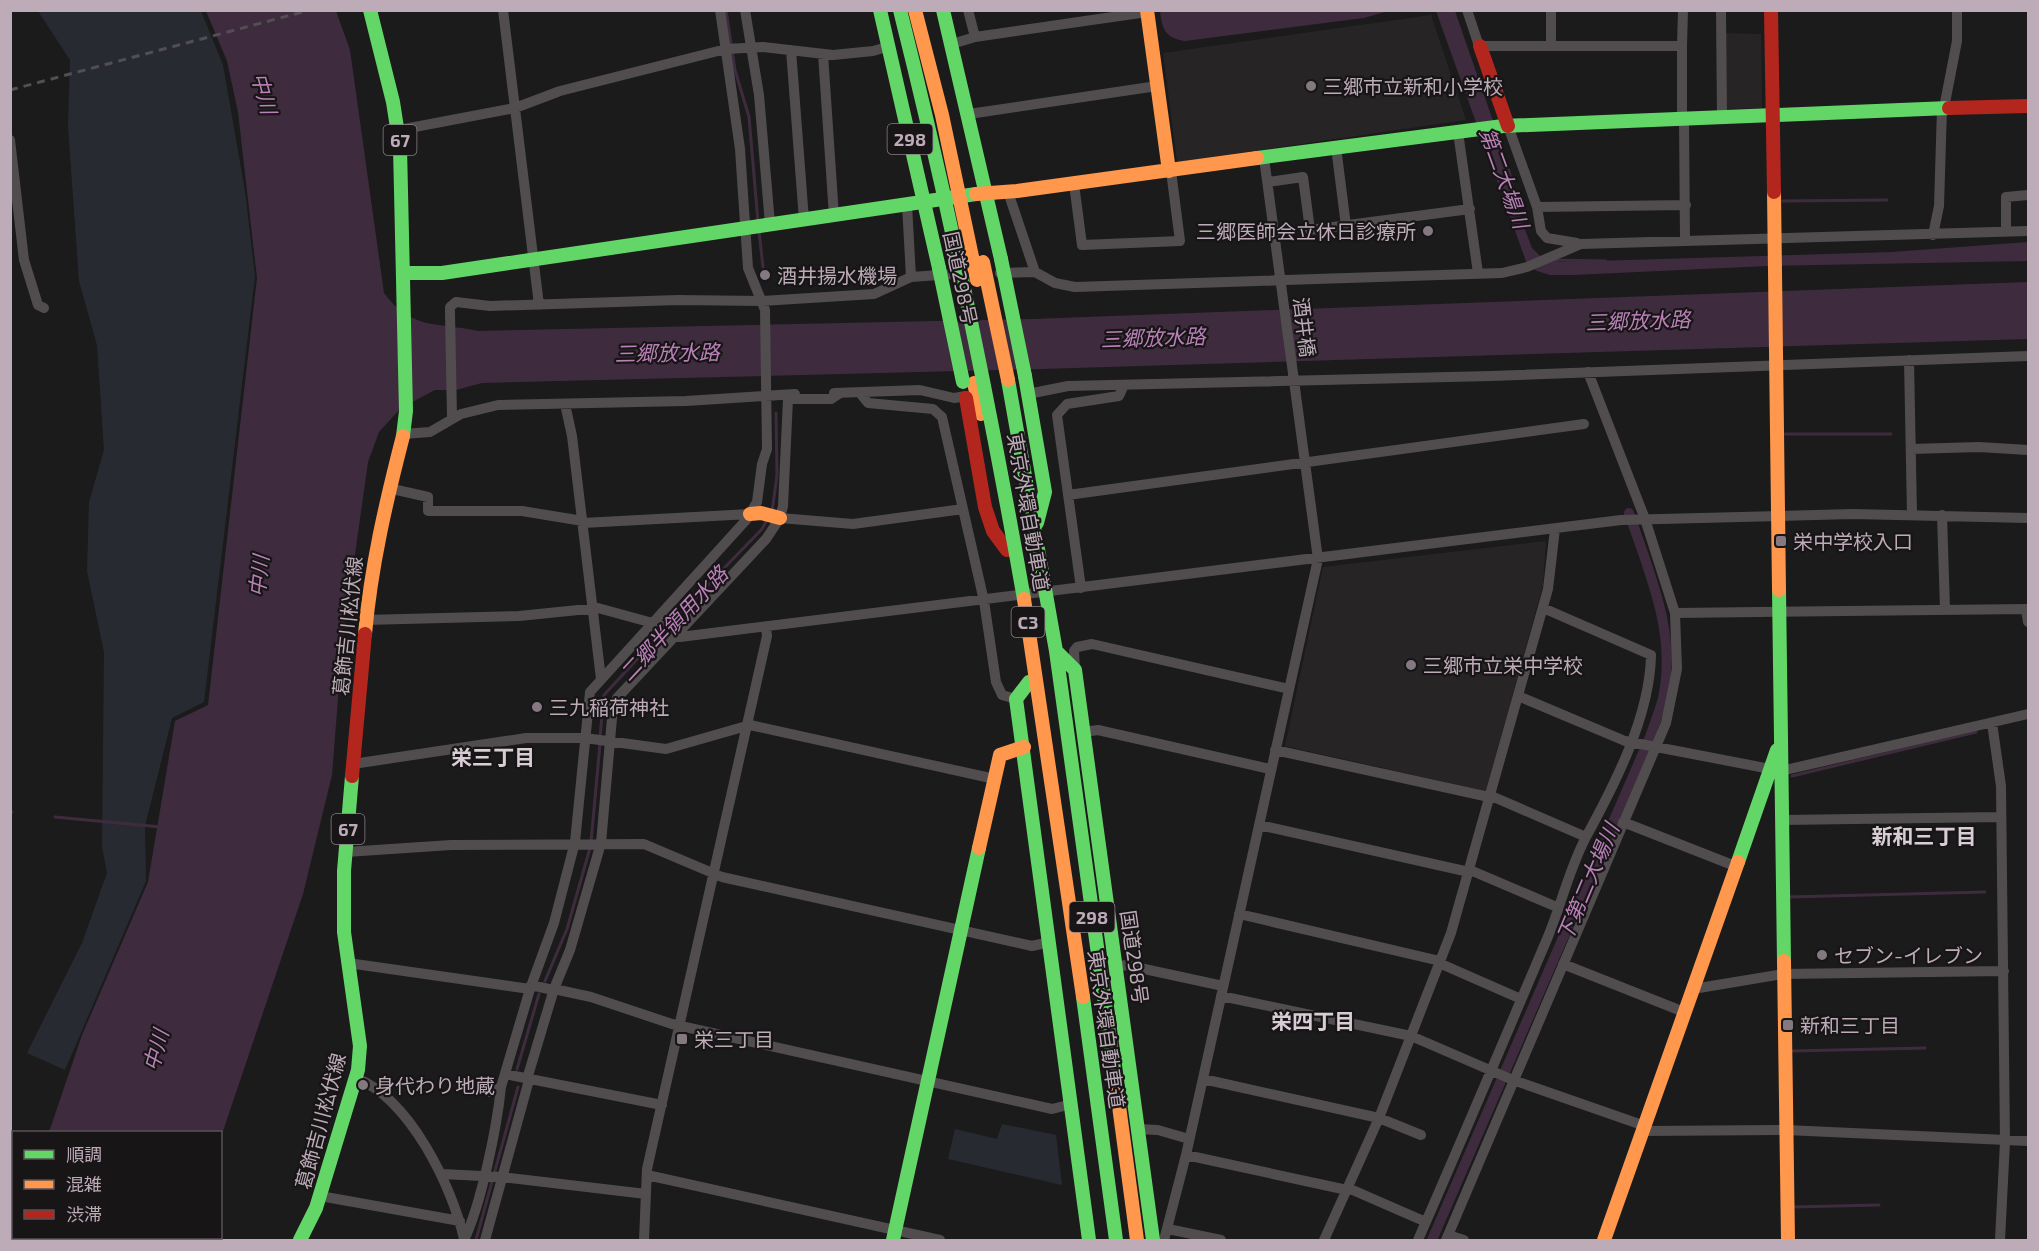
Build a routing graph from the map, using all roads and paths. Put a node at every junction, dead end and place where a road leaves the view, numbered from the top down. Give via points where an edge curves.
1 (370, 10) edge
2 (503, 10) edge
3 (720, 10) edge
4 (745, 10) edge
5 (880, 10) edge
6 (890, 10) edge
7 (900, 10) edge
8 (915, 10) edge
9 (924, 10) edge
10 (943, 10) edge
11 (968, 10) edge
12 (1467, 10) edge
13 (1551, 10) edge
14 (1683, 10) edge
15 (1721, 10) edge
16 (1771, 10) edge
17 (1957, 10) edge
18 (1147, 11) edge
19 (1106, 14) edge
20 (975, 37) junction
21 (952, 44) junction
22 (1480, 46) junction
23 (1551, 46) junction
24 (1682, 46) junction
25 (752, 47) junction
26 (887, 47) junction
27 (726, 49) junction
28 (791, 50) junction
29 (823, 54) junction
30 (1157, 86) junction
31 (2028, 106) edge
32 (515, 108) junction
33 (1943, 108) junction
34 (969, 114) junction
35 (1772, 115) junction
36 (1722, 118) junction
37 (1683, 119) junction
38 (1506, 126) junction
39 (399, 130) junction
40 (1458, 132) junction
41 (10, 140) edge
42 (1336, 147) junction
43 (1264, 158) junction
44 (1170, 171) junction
45 (1268, 182) junction
46 (1074, 184) junction
47 (987, 192) junction
48 (1008, 192) junction
49 (2028, 195) edge
50 (925, 201) junction
51 (908, 205) junction
52 (1686, 205) junction
53 (1537, 207) junction
54 (1470, 209) junction
55 (834, 216) junction
56 (804, 220) junction
57 (768, 224) junction
58 (747, 226) junction
59 (1347, 226) junction
60 (2028, 231) edge
61 (2006, 232) junction
62 (1933, 235) junction
63 (1685, 241) junction
64 (1774, 241) junction
65 (1581, 244) junction
66 (534, 259) junction
67 (1505, 261) dead end
68 (1035, 272) junction
69 (403, 273) junction
70 (1478, 273) junction
71 (1502, 273) junction
72 (911, 277) junction
73 (1282, 285) junction
74 (539, 304) junction
75 (764, 305) junction
76 (44, 308) dead end
77 (2028, 356) edge
78 (1775, 359) junction
79 (1910, 360) junction
80 (1588, 372) junction
81 (1293, 375) junction
82 (1124, 385) junction
83 (767, 390) junction
84 (970, 392) junction
85 (840, 393) junction
86 (860, 393) junction
87 (1028, 394) junction
88 (1011, 396) junction
89 (565, 404) junction
90 (452, 418) junction
91 (1584, 424) dead end
92 (403, 434) junction
93 (1911, 449) junction
94 (2028, 450) edge
95 (1304, 463) junction
96 (388, 488) junction
97 (1068, 495) junction
98 (963, 509) junction
99 (750, 514) junction
100 (1912, 514) junction
101 (1941, 515) junction
102 (1778, 516) junction
103 (780, 518) junction
104 (2028, 518) edge
105 (1645, 519) junction
106 (583, 522) junction
107 (1555, 529) junction
108 (1036, 530) junction
109 (1318, 559) junction
110 (1081, 588) junction
111 (1046, 593) junction
112 (1015, 597) junction
113 (984, 601) junction
114 (592, 608) junction
115 (1543, 608) junction
116 (1945, 609) junction
117 (2027, 609) edge
118 (1779, 611) junction
119 (1675, 613) junction
120 (365, 620) junction
121 (2028, 622) edge
122 (656, 624) junction
123 (766, 628) junction
124 (673, 636) junction
125 (1056, 651) junction
126 (1075, 670) junction
127 (601, 679) junction
128 (1029, 682) junction
129 (1289, 689) junction
130 (1518, 696) junction
131 (1016, 699) junction
132 (2028, 714) edge
133 (1992, 723) junction
134 (747, 726) junction
135 (1083, 732) junction
136 (585, 738) junction
137 (609, 740) junction
138 (1631, 743) junction
139 (1023, 747) junction
140 (1655, 748) junction
141 (1275, 750) junction
142 (353, 764) junction
143 (1270, 769) junction
144 (1776, 770) junction
145 (995, 779) junction
146 (1489, 796) junction
147 (2001, 817) junction
148 (1782, 820) junction
149 (1623, 822) junction
150 (1259, 825) junction
151 (1586, 837) junction
152 (574, 842) junction
153 (601, 843) junction
154 (346, 852) junction
155 (1735, 866) junction
156 (1470, 871) junction
157 (713, 874) junction
158 (1559, 909) junction
159 (1239, 914) junction
160 (962, 929) junction
161 (1050, 942) junction
162 (1439, 962) junction
163 (348, 963) junction
164 (1563, 964) junction
165 (1117, 967) junction
166 (2004, 972) junction
167 (1783, 974) junction
168 (530, 987) junction
169 (1693, 989) junction
170 (553, 990) junction
171 (1222, 991) junction
172 (1521, 999) junction
173 (1684, 1012) junction
174 (680, 1025) junction
175 (1411, 1036) junction
176 (1491, 1070) junction
177 (505, 1074) junction
178 (356, 1078) junction
179 (1203, 1078) junction
180 (528, 1080) junction
181 (929, 1080) junction
182 (1513, 1080) junction
183 (501, 1087) junction
184 (489, 1092) dead end
185 (1072, 1104) junction
186 (662, 1105) junction
187 (1379, 1118) junction
188 (1138, 1129) junction
189 (1644, 1129) junction
190 (1786, 1130) junction
191 (1421, 1135) dead end
192 (1189, 1140) junction
193 (2028, 1141) edge
194 (2005, 1142) junction
195 (1186, 1155) junction
196 (442, 1174) junction
197 (647, 1175) junction
198 (483, 1176) junction
199 (502, 1178) junction
200 (1347, 1189) junction
201 (646, 1194) junction
202 (320, 1196) junction
203 (460, 1221) junction
204 (1426, 1222) junction
205 (1168, 1229) junction
206 (894, 1235) edge
207 (1447, 1238) edge
208 (300, 1240) edge
209 (464, 1240) edge
210 (485, 1240) edge
211 (644, 1240) edge
212 (940, 1240) edge
213 (1089, 1240) edge
214 (1107, 1240) edge
215 (1116, 1240) edge
216 (1130, 1240) edge
217 (1137, 1240) edge
218 (1153, 1240) edge
219 (1164, 1240) edge
220 (1221, 1240) edge
221 (1324, 1240) edge
222 (1418, 1240) edge
223 (1464, 1240) edge
224 (1604, 1240) edge
225 (1788, 1240) edge
226 (2000, 1240) edge

1 - 39 main road, 葛飾吉川松伏線 / 67
2 - 32 street
3 - 27 street
4 - 25 street
5 - 26 main road, 国道298号 / 298
6 - 84 main road, 国道298号 / 298
7 - 215 main road, 東京外環自動車道 / C3, bridge via 949,214 1015,538 1054,784
8 - 216 main road, 東京外環自動車道 / C3, bridge via 968,235 1028,543
9 - 88 main road, 国道298号 / 298, bridge via 949,107
10 - 21 main road, 国道298号 / 298
11 - 20 street
12 - 22 street
13 - 23 street
14 - 24 street
15 - 36 street
16 - 35 main road
17 - 33 street via 1958,41
18 - 19 street
18 - 30 main road
19 - 20 street
20 - 21 street
21 - 34 main road, 国道298号 / 298
22 - 23 street
22 - 38 main road
23 - 24 street
24 - 37 street
25 - 27 street
25 - 28 street
25 - 57 street via 763,131
26 - 29 street
26 - 50 main road, 国道298号 / 298
27 - 32 street via 560,90
27 - 58 street
28 - 29 street
28 - 56 street
29 - 55 street
30 - 34 street
30 - 44 main road
31 - 33 main road
32 - 39 street
32 - 66 street
33 - 35 main road
33 - 62 street via 1939,206
34 - 47 main road, 国道298号 / 298
35 - 36 main road
35 - 64 main road
36 - 37 main road
37 - 38 main road
37 - 52 street
38 - 40 main road
38 - 53 street
39 - 69 main road, 葛飾吉川松伏線 / 67
40 - 42 main road
40 - 54 street
41 - 76 street via 24,260 38,305
42 - 43 main road
42 - 59 street
43 - 44 main road
43 - 45 street, 酒井橋
44 - 46 main road
44 - 46 street via 1180,241 1082,244
45 - 59 street via 1303,177 1310,230
45 - 73 street, 酒井橋
46 - 48 main road
47 - 48 main road
47 - 50 main road
47 - 87 main road, 国道298号 / 298, bridge
48 - 68 street
49 - 61 street via 2006,197
50 - 51 main road
50 - 84 main road, 国道298号 / 298, bridge
51 - 55 main road
51 - 72 street
52 - 53 street
52 - 63 street
53 - 65 street via 1541,231 1547,238
54 - 59 street
54 - 70 street
55 - 56 main road
56 - 57 main road
57 - 58 main road
58 - 66 main road
58 - 75 street via 748,271
60 - 61 street
61 - 62 street
62 - 64 street
63 - 64 street
63 - 65 street
64 - 78 main road
65 - 71 street
66 - 69 main road via 442,273
66 - 74 street
67 - 71 street
68 - 72 street
68 - 73 street via 1055,283 1075,287
69 - 92 main road, 葛飾吉川松伏線 / 67
70 - 71 street
70 - 73 street
72 - 75 street via 874,294
73 - 81 street, 酒井橋
74 - 75 street via 678,300
74 - 90 street via 490,306 456,302 450,307
75 - 83 street
77 - 79 street
78 - 79 street
78 - 80 street
78 - 102 main road
79 - 93 street
80 - 81 street
80 - 105 street
81 - 82 street
81 - 95 street, 酒井橋
82 - 87 street via 1057,387
82 - 97 street via 1119,396 1067,404 1057,415
83 - 85 street
83 - 89 street via 686,400
83 - 99 street via 767,449 757,501
84 - 86 street via 954,398 920,390
84 - 112 main road, 国道298号 / 298 via 985,507 993,531 1007,550
85 - 86 street
85 - 103 street via 831,399 788,399
86 - 98 street via 868,403 933,409 942,417
87 - 88 street
87 - 108 main road, 国道298号 / 298 via 1046,492
88 - 108 main road, 国道298号 / 298
89 - 90 street via 498,405
89 - 106 street
90 - 92 street via 430,432
91 - 95 street
92 - 96 main road, 葛飾吉川松伏線 / 67
93 - 94 street
93 - 100 street
95 - 97 street
95 - 109 street, 酒井橋
96 - 106 street via 428,496 428,511 522,512
96 - 120 main road, 葛飾吉川松伏線 / 67 via 373,555
97 - 110 street
98 - 103 street via 853,524
98 - 113 street
99 - 103 main road
99 - 106 street
99 - 122 street
100 - 101 street
100 - 102 street
101 - 104 street
101 - 116 street
102 - 105 street
102 - 118 main road
103 - 124 street via 766,538
105 - 107 street
105 - 119 street
106 - 114 street
107 - 109 street
107 - 115 street
108 - 111 main road, 国道298号 / 298
109 - 110 street
109 - 129 street
110 - 111 street
111 - 112 street
111 - 125 main road, 国道298号 / 298
112 - 113 street
112 - 128 main road, 国道298号 / 298
113 - 123 street
113 - 131 street via 998,690 1007,698
114 - 120 street via 519,616
114 - 122 street
114 - 127 street
115 - 130 street
115 - 138 street via 1652,655 1643,706
116 - 117 street
116 - 118 street
117 - 121 street
118 - 119 street
118 - 144 main road via 1780,738
119 - 140 street via 1677,669 1673,698
120 - 142 main road, 葛飾吉川松伏線 / 67
122 - 124 street
122 - 127 street
123 - 124 street
123 - 134 street
124 - 137 street via 617,698
125 - 126 main road
125 - 217 main road, 国道298号 / 298
126 - 129 street via 1074,651 1080,645 1092,644
126 - 135 main road, 国道298号 / 298
127 - 136 street via 588,697
128 - 131 main road
128 - 214 main road, 国道298号 / 298
129 - 141 street
130 - 138 street
130 - 146 street
131 - 139 main road, 298
132 - 133 street
133 - 144 street
133 - 147 street
134 - 137 street via 666,749
134 - 145 street
134 - 157 street
135 - 143 street via 1098,730
135 - 165 main road, 国道298号 / 298
136 - 137 street
136 - 142 street via 526,738
136 - 152 street
137 - 153 street
138 - 140 street
138 - 151 street
139 - 145 main road via 1000,755
139 - 161 main road, 298
140 - 144 street
140 - 149 street
141 - 143 street
141 - 146 street
142 - 154 main road, 葛飾吉川松伏線 / 67
143 - 150 street
144 - 148 main road
144 - 155 main road
145 - 160 main road
146 - 151 street
146 - 156 street
147 - 148 street
147 - 166 street
148 - 167 main road
149 - 155 street
149 - 164 street
150 - 156 street
150 - 159 street
151 - 158 street
152 - 153 street
152 - 154 street
152 - 168 street via 554,923
153 - 157 street via 650,845
153 - 170 street via 570,951
154 - 163 main road, 葛飾吉川松伏線 / 67 via 343,916
155 - 169 main road
156 - 158 street
156 - 162 street
157 - 160 street
157 - 174 street
158 - 172 street
159 - 162 street
159 - 171 street
160 - 161 street via 1032,946
160 - 181 main road
161 - 185 main road, 298
162 - 172 street
162 - 175 street
163 - 168 street
163 - 178 main road, 葛飾吉川松伏線 / 67 via 360,1046
164 - 173 street
164 - 182 street
165 - 171 street via 1125,965
165 - 188 main road, 国道298号 / 298
166 - 167 street
166 - 194 street
167 - 169 street
167 - 190 main road
168 - 170 street
168 - 177 street
169 - 173 main road
170 - 174 street
170 - 180 street
171 - 175 street
171 - 179 street
172 - 176 street
173 - 189 main road
174 - 181 street
174 - 186 street
175 - 176 street
175 - 187 street
176 - 182 street
176 - 204 street
177 - 180 street
177 - 183 street
178 - 196 street via 389,1098
178 - 202 main road, 葛飾吉川松伏線 / 67
179 - 187 street
179 - 192 street
180 - 186 street
180 - 199 street
181 - 185 street via 1052,1109
181 - 206 main road
182 - 189 street
182 - 207 street
183 - 184 street
183 - 198 street
185 - 213 main road, 298
186 - 197 street
187 - 191 street
187 - 200 street
188 - 192 street via 1158,1130
188 - 218 main road, 国道298号 / 298
189 - 190 street
189 - 224 main road
190 - 194 street
190 - 225 main road
192 - 195 street
193 - 194 street
194 - 226 street
195 - 200 street
195 - 205 street
196 - 198 street
196 - 203 street
197 - 201 street
197 - 206 street
198 - 199 street
198 - 209 street
199 - 201 street
199 - 210 street
200 - 204 street
200 - 221 street
201 - 211 street
202 - 203 street
202 - 208 main road, 葛飾吉川松伏線 / 67
203 - 209 street
204 - 222 street
205 - 219 street
205 - 220 street
206 - 212 street
207 - 223 street

